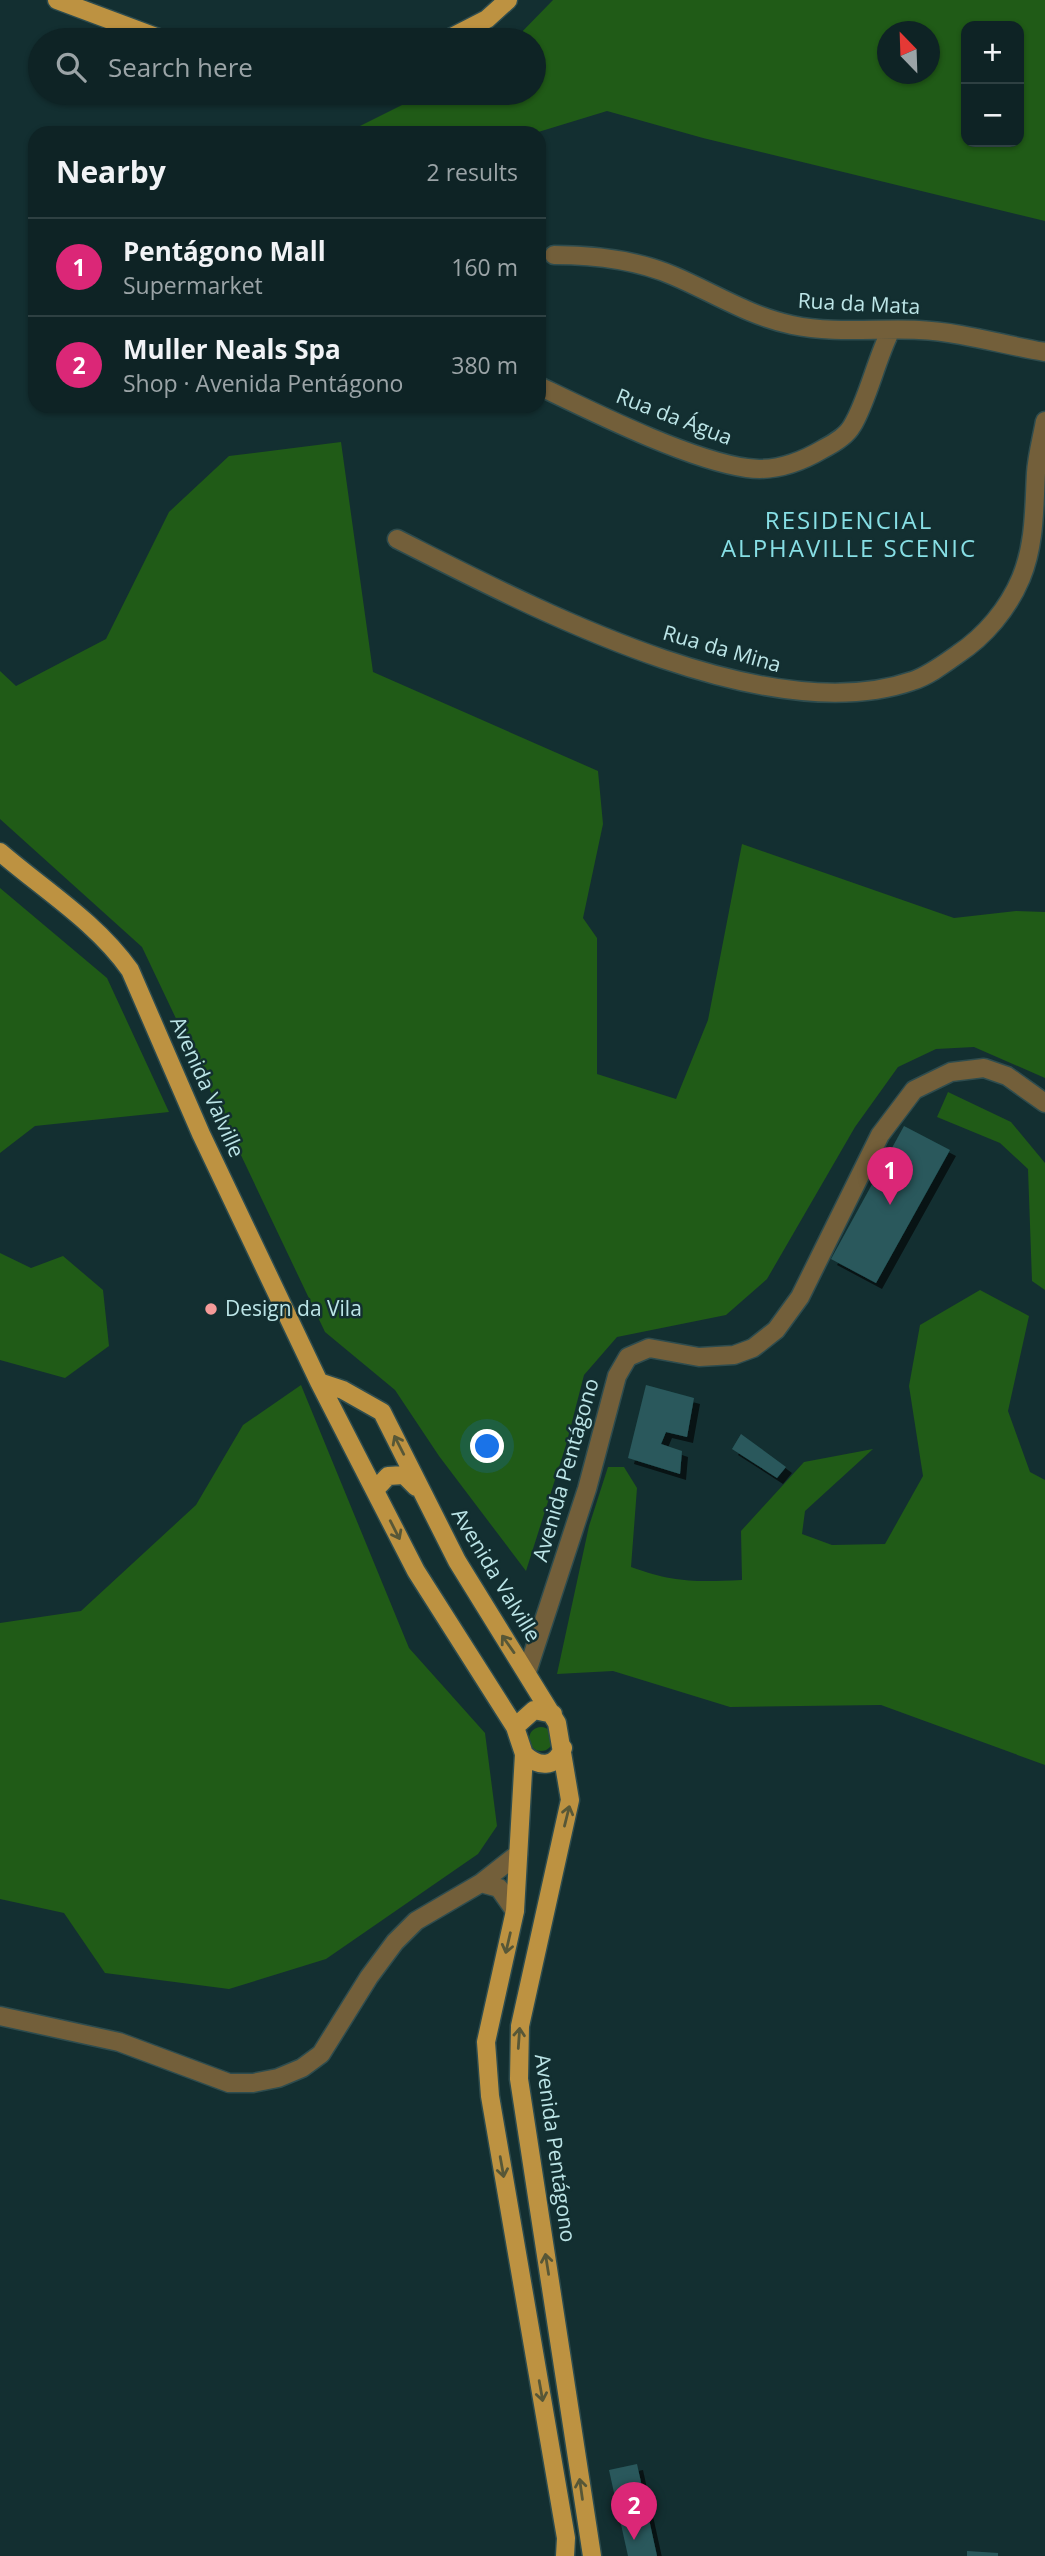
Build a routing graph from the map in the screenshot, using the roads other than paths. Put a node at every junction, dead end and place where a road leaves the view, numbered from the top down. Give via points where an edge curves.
1 (57, 0) edge
2 (508, 0) edge
3 (132, 28) edge
4 (469, 28) edge
5 (554, 256) dead end
6 (890, 332) junction
7 (1045, 352) edge
8 (546, 389) edge
9 (1045, 421) edge
10 (397, 539) dead end
11 (0, 852) edge
12 (1045, 1103) edge
13 (319, 1382) junction
14 (375, 1490) junction
15 (424, 1495) junction
16 (527, 1672) junction
17 (553, 1714) junction
18 (515, 1727) junction
19 (563, 1748) junction
20 (524, 1754) junction
21 (519, 1854) junction
22 (481, 1883) junction
23 (515, 1911) junction
24 (0, 2016) edge
25 (565, 2556) edge
26 (592, 2556) edge

1 - 3 main road
2 - 4 main road
5 - 6 street, Rua da Mata via 600,255 672,275 754,315 793,325
6 - 7 street, Rua da Mata via 957,334
6 - 8 street, Rua da Água via 852,427 805,460 776,468 748,468 704,457
9 - 10 street, Rua da Mina via 1031,542 1020,578 999,615 977,641 940,667 912,681 857,692 803,692 712,674 527,605
11 - 13 main road, Avenida Valville via 90,925 130,970 201,1134
12 - 16 street, Avenida Pentágono via 1007,1076 984,1068 951,1072 923,1085 899,1107 880,1135 800,1297 776,1329 752,1348 734,1355 699,1357 649,1348 628,1357 617,1376 587,1489
13 - 14 main road, Avenida Valville
15 -> 13 main road, Avenida Valville via 382,1412
14 - 15 main road via 388,1476 404,1475
14 -> 18 main road, Avenida Valville via 416,1571
16 -> 15 main road, Avenida Valville via 468,1580
16 - 17 main road, Avenida Valville
17 - 18 main road via 534,1710
17 - 19 main road, Avenida Valville
18 - 20 main road, Avenida Valville
19 - 20 main road via 560,1757 547,1764 533,1762
26 -> 19 main road, Avenida Pentágono via 518,2052 570,1800
20 - 21 main road
21 - 22 street
21 - 23 main road
22 - 23 street via 499,1888
22 - 24 street via 409,1928 369,1977 321,2054 278,2078 229,2083 119,2042
23 -> 25 main road via 486,2042 489,2082 566,2538

